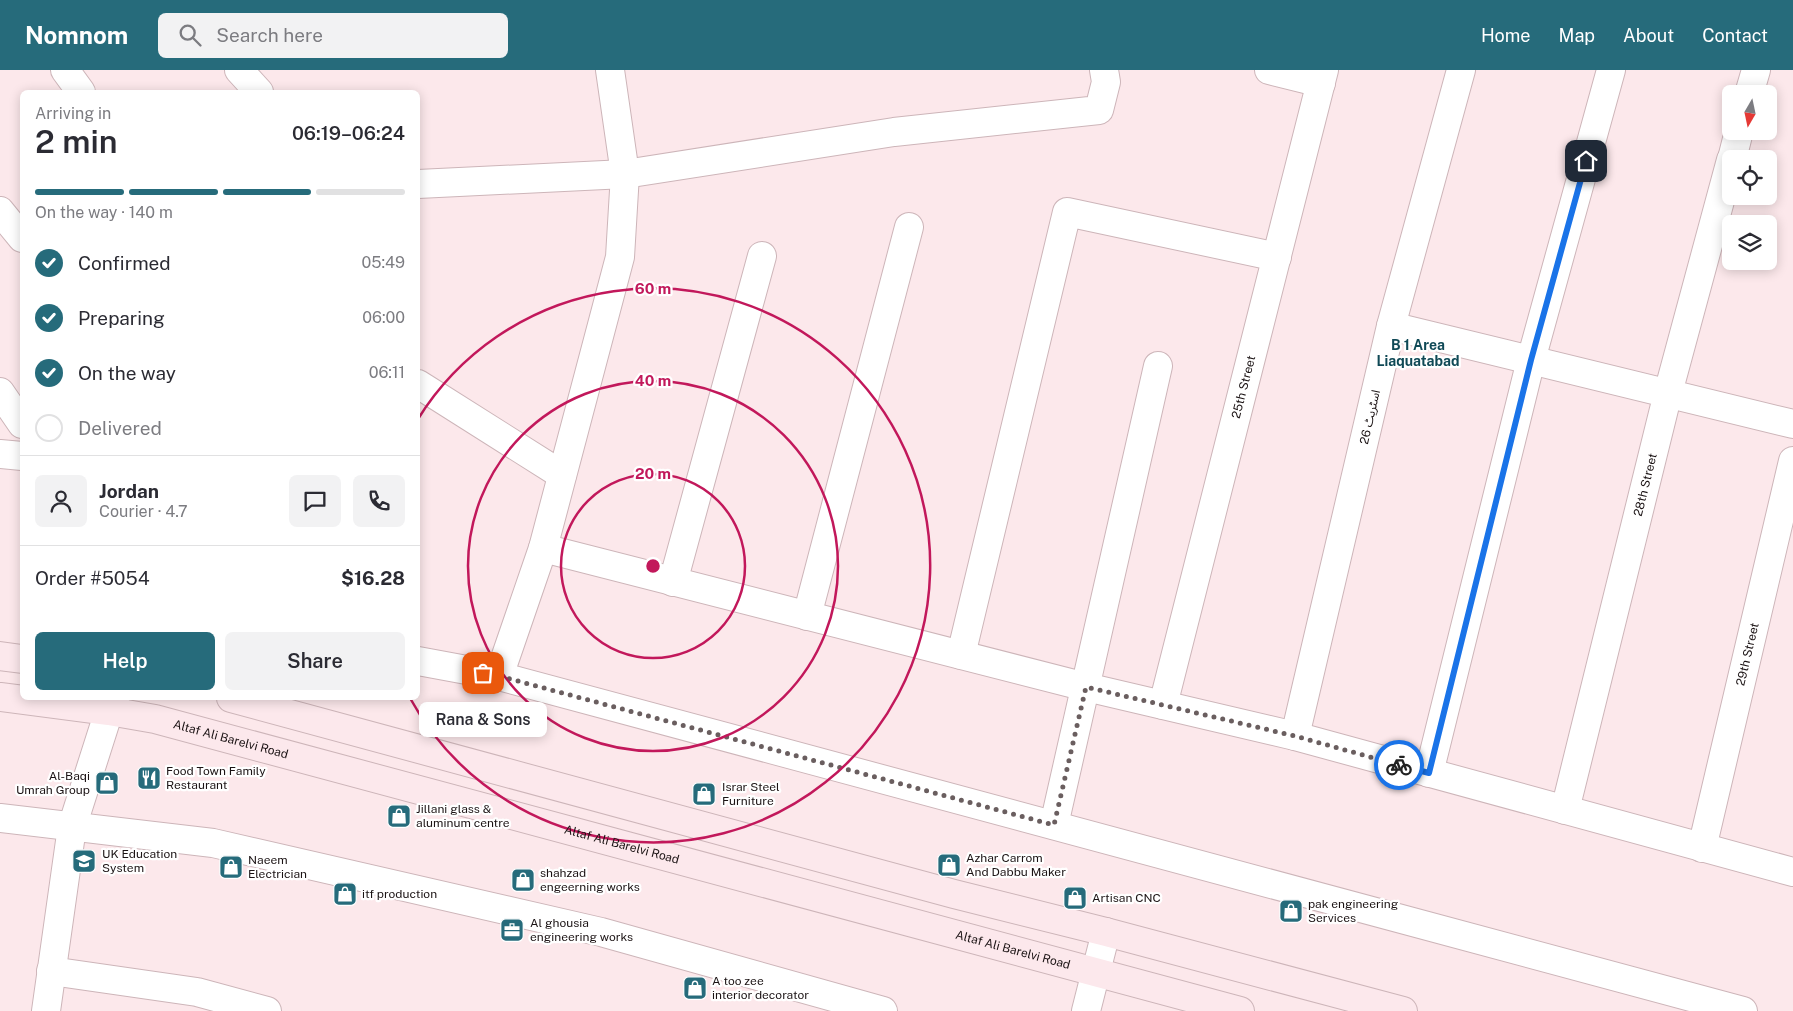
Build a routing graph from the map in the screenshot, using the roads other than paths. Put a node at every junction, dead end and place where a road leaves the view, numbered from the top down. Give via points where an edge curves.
1 (64, 70) edge
2 (239, 70) edge
3 (610, 70) edge
4 (1104, 70) edge
5 (1269, 70) edge
6 (1461, 70) edge
7 (1612, 70) edge
8 (1756, 70) edge
9 (1322, 77) edge
10 (1752, 85) edge
11 (79, 90) edge
12 (257, 90) edge
13 (625, 174) junction
14 (420, 184) edge
15 (1722, 193) edge
16 (0, 210) edge
17 (909, 227) dead end
18 (20, 235) edge
19 (762, 256) dead end
20 (1276, 258) junction
21 (1391, 326) junction
22 (1531, 360) junction
23 (1158, 366) dead end
24 (420, 385) edge
25 (0, 392) edge
26 (1668, 394) junction
27 (20, 421) edge
28 (1793, 424) edge
29 (0, 454) edge
30 (20, 456) edge
31 (1793, 460) edge
32 (562, 474) junction
33 (543, 548) junction
34 (673, 582) junction
35 (807, 616) junction
36 (961, 655) junction
37 (0, 656) edge
38 (20, 659) edge
39 (420, 662) edge
40 (499, 676) junction
41 (1086, 687) junction
42 (0, 697) edge
43 (20, 698) edge
44 (48, 700) edge
45 (238, 700) edge
46 (112, 704) edge
47 (1163, 705) junction
48 (1295, 736) junction
49 (1429, 773) junction
50 (1565, 810) junction
51 (0, 818) edge
52 (1054, 825) junction
53 (72, 828) junction
54 (1702, 848) junction
55 (1793, 872) edge
56 (1106, 932) junction
57 (52, 971) junction
58 (1096, 973) junction
59 (196, 1002) edge
60 (46, 1011) edge
61 (267, 1011) edge
62 (883, 1011) edge
63 (1086, 1011) edge
64 (1240, 1011) edge
65 (1403, 1011) edge
66 (1743, 1011) edge

1 - 11 street
2 - 12 street
3 - 13 street
4 - 13 street via 1106,82 1099,110 894,132
5 - 9 street
6 - 21 street, اسٹریٹ 26
7 - 22 street
8 - 10 street
9 - 20 street, 25th Street
13 - 14 street
13 - 32 street via 620,257
15 - 26 street, 28th Street
16 - 18 street
17 - 35 street
19 - 34 street
20 - 36 street via 1067,212
20 - 47 street, 25th Street
21 - 22 street
21 - 48 street, اسٹریٹ 26
22 - 26 street
22 - 49 street
23 - 41 street
24 - 32 street
25 - 27 street
26 - 28 street
26 - 50 street, 28th Street
29 - 30 street
31 - 54 street, 29th Street
32 - 33 street
33 - 34 street
33 - 40 street
34 - 35 street
35 - 36 street
36 - 41 street
37 - 38 main road
39 - 40 street
40 - 52 street
41 - 47 street
41 - 52 street
42 - 43 main road, Altaf Ali Barelvi Road
44 - 46 main road, Altaf Ali Barelvi Road
45 - 56 main road
46 - 53 street
46 - 58 main road, Altaf Ali Barelvi Road via 165,722
47 - 48 street
48 - 49 street
49 - 50 street
50 - 54 street
51 - 53 street
52 - 66 street
53 - 57 street
53 - 62 street via 213,844 601,932
54 - 55 street
56 - 58 street
56 - 65 main road
57 - 59 street
57 - 60 street
58 - 63 street
58 - 64 main road, Altaf Ali Barelvi Road
59 - 61 street

